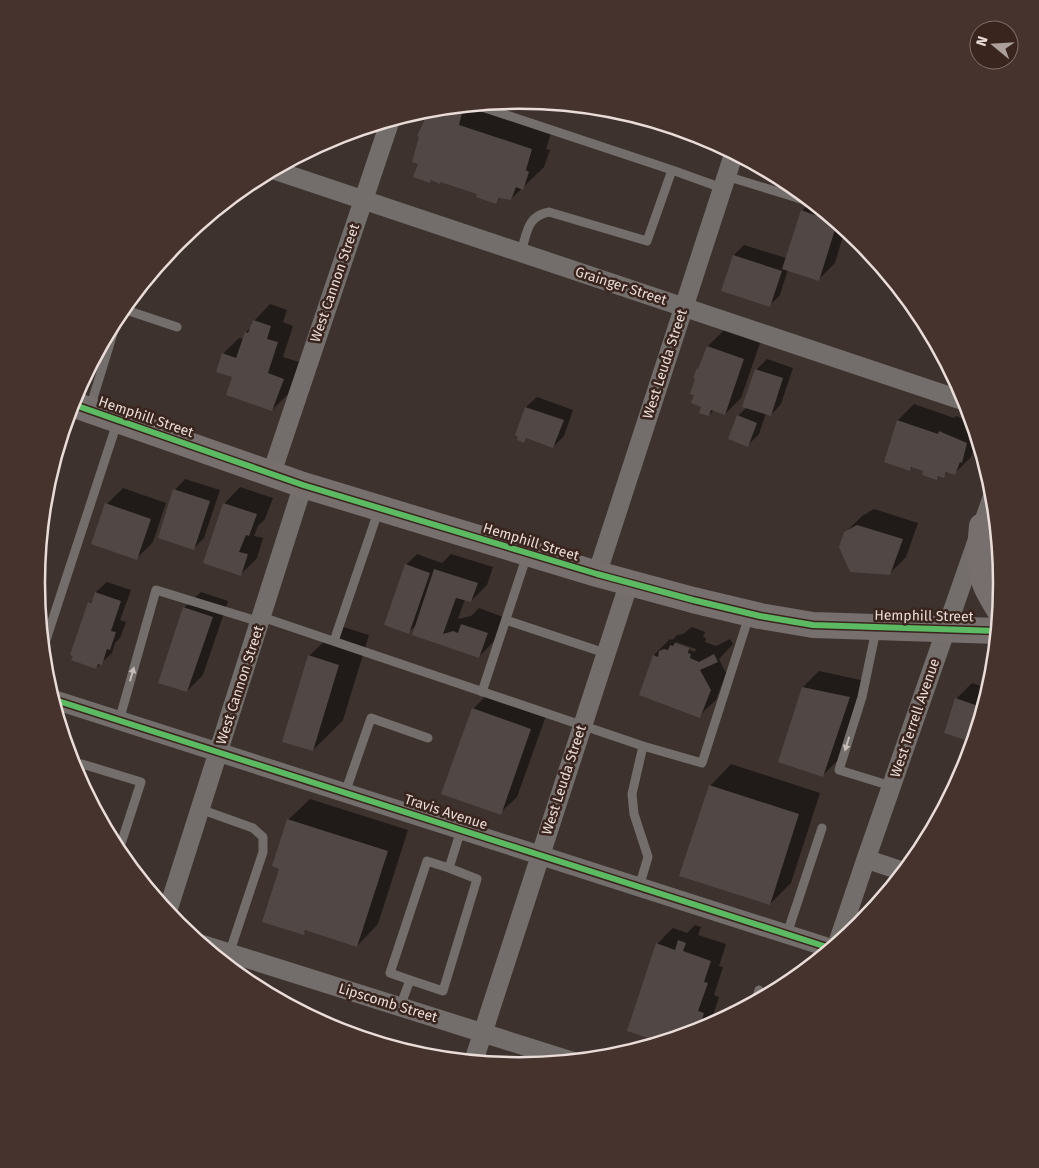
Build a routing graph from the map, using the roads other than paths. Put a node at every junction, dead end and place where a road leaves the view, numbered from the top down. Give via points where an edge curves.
1 (493, 111) edge
2 (387, 129) edge
3 (732, 159) edge
4 (672, 170) junction
5 (282, 173) edge
6 (724, 182) junction
7 (364, 199) junction
8 (796, 199) edge
9 (521, 252) junction
10 (683, 307) junction
11 (131, 312) edge
12 (177, 327) dead end
13 (92, 378) edge
14 (956, 398) edge
15 (80, 407) edge
16 (118, 420) junction
17 (271, 475) junction
18 (303, 485) junction
19 (379, 509) junction
20 (988, 509) edge
21 (982, 526) junction
22 (528, 554) junction
23 (597, 574) junction
24 (628, 584) junction
25 (994, 599) edge
26 (750, 613) junction
27 (261, 620) junction
28 (506, 620) junction
29 (877, 627) junction
30 (946, 628) junction
31 (991, 631) edge
32 (48, 633) edge
33 (334, 642) junction
34 (605, 653) junction
35 (482, 692) junction
36 (60, 702) edge
37 (119, 721) junction
38 (581, 726) junction
39 (428, 738) dead end
40 (643, 746) junction
41 (218, 752) junction
42 (81, 767) edge
43 (891, 786) junction
44 (345, 793) junction
45 (200, 809) junction
46 (822, 828) dead end
47 (461, 830) junction
48 (122, 842) edge
49 (540, 855) junction
50 (866, 859) junction
51 (448, 868) junction
52 (898, 870) edge
53 (639, 887) junction
54 (170, 904) edge
55 (841, 933) edge
56 (787, 934) junction
57 (825, 946) edge
58 (218, 950) edge
59 (230, 954) junction
60 (410, 980) junction
61 (759, 990) dead end
62 (758, 995) edge
63 (400, 1007) junction
64 (482, 1033) junction
65 (474, 1056) edge
66 (557, 1056) edge

1 - 4 lane
2 - 7 street, West Cannon Street
3 - 6 street, West Leuda Street
4 - 6 lane
4 - 9 lane via 647,241 549,212 531,220
5 - 7 street, Grainger Street
6 - 8 lane
6 - 10 street, West Leuda Street
7 - 9 street, Grainger Street
7 - 17 street, West Cannon Street
9 - 10 street, Grainger Street
10 - 14 street, Grainger Street
10 - 23 street, West Leuda Street
11 - 12 lane
13 - 15 lane
15 - 16 main road, Hemphill Street
16 - 17 main road, Hemphill Street
16 - 32 lane
17 - 18 main road, Hemphill Street
18 - 19 main road, Hemphill Street
18 - 27 street, West Cannon Street
19 - 22 main road, Hemphill Street
19 - 33 lane
20 - 21 street, West Terrell Avenue
21 - 25 main road via 980,556 983,578
21 - 30 street, West Terrell Avenue
22 - 23 main road, Hemphill Street
22 - 28 lane
23 - 24 main road, Hemphill Street
24 - 26 main road, Hemphill Street
24 - 34 street, West Leuda Street
26 - 29 main road, Hemphill Street via 813,625
26 - 40 lane via 702,763
27 - 33 lane
37 -> 27 lane via 156,590
27 - 41 street, West Cannon Street
28 - 34 lane
28 - 35 lane
29 - 30 main road, Hemphill Street
29 -> 43 lane via 862,697 839,770
30 - 31 main road, Hemphill Street
30 - 43 street, West Terrell Avenue
33 - 35 lane
34 - 38 street, West Leuda Street
35 - 38 lane
36 - 37 street, Travis Avenue
37 - 41 street, Travis Avenue
38 - 40 lane
38 - 49 street, West Leuda Street
39 - 44 lane via 370,718
40 - 53 lane via 632,794 634,814 648,857
41 - 44 street, Travis Avenue
41 - 45 street, West Cannon Street
42 - 48 lane via 82,764 141,782
43 - 50 street, West Terrell Avenue
44 - 47 street, Travis Avenue
45 - 54 street, West Cannon Street
45 - 59 lane via 253,828 263,837 263,852
46 - 56 lane
47 - 49 street, Travis Avenue
47 - 51 lane
49 - 53 street, Travis Avenue
49 - 64 street, West Leuda Street
50 - 52 street
50 - 55 street, West Terrell Avenue
51 - 60 lane via 426,861 390,973
51 - 60 lane via 477,879 443,991
53 - 56 street, Travis Avenue
56 - 57 street, Travis Avenue
58 - 59 street, Lipscomb Street
59 - 63 street, Lipscomb Street
60 - 63 lane
61 - 62 lane
63 - 64 street, Lipscomb Street
64 - 65 street, West Leuda Street
64 - 66 street, Lipscomb Street

